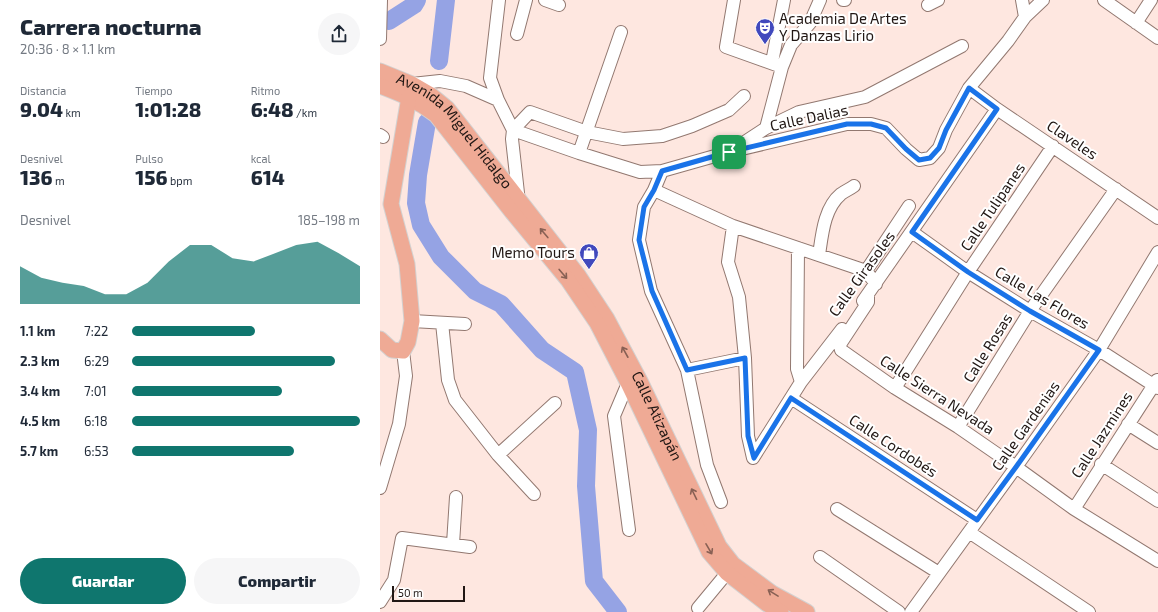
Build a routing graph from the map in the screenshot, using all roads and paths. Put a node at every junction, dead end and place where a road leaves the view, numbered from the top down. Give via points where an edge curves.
1 (381, 0) edge
2 (499, 0) edge
3 (526, 0) edge
4 (545, 0) edge
5 (734, 0) edge
6 (784, 0) edge
7 (820, 0) edge
8 (1022, 0) edge
9 (1043, 0) edge
10 (1104, 0) edge
11 (1151, 0) edge
12 (559, 5) dead end
13 (1025, 17) junction
14 (1136, 23) junction
15 (621, 32) dead end
16 (517, 34) dead end
17 (1158, 38) edge
18 (380, 39) edge
19 (962, 46) dead end
20 (777, 65) junction
21 (380, 71) edge
22 (380, 86) edge
23 (969, 88) junction
24 (411, 91) junction
25 (744, 96) dead end
26 (498, 100) junction
27 (997, 109) junction
28 (766, 128) junction
29 (513, 130) junction
30 (587, 132) junction
31 (1053, 146) junction
32 (729, 152) junction
33 (579, 153) junction
34 (662, 171) junction
35 (854, 186) dead end
36 (1116, 189) junction
37 (654, 190) junction
38 (909, 206) dead end
39 (515, 207) junction
40 (1158, 218) edge
41 (733, 226) junction
42 (912, 232) junction
43 (798, 248) junction
44 (1158, 252) edge
45 (819, 255) junction
46 (866, 271) junction
47 (968, 272) junction
48 (876, 284) junction
49 (868, 295) junction
50 (1030, 311) junction
51 (412, 320) junction
52 (442, 323) junction
53 (465, 324) dead end
54 (380, 339) edge
55 (1099, 350) junction
56 (403, 351) junction
57 (745, 358) junction
58 (687, 370) junction
59 (801, 382) junction
60 (628, 383) junction
61 (1157, 384) edge
62 (895, 388) junction
63 (791, 398) junction
64 (555, 403) dead end
65 (1128, 424) junction
66 (958, 428) junction
67 (1158, 443) edge
68 (498, 455) junction
69 (1101, 464) junction
70 (1016, 467) junction
71 (382, 474) edge
72 (380, 488) edge
73 (534, 494) dead end
74 (456, 498) dead end
75 (1158, 501) edge
76 (721, 502) dead end
77 (836, 509) dead end
78 (1074, 509) junction
79 (977, 520) junction
80 (629, 530) dead end
81 (969, 532) junction
82 (453, 544) junction
83 (470, 547) dead end
84 (820, 557) dead end
85 (1158, 561) edge
86 (727, 573) junction
87 (939, 573) junction
88 (380, 602) edge
89 (698, 608) dead end
90 (781, 612) edge
91 (807, 612) edge
92 (899, 612) edge
93 (911, 612) edge
94 (1090, 612) edge

1 - 18 street
2 - 26 street via 490,78
3 - 16 street
4 - 12 street
5 - 20 street via 726,47
6 - 20 street
7 - 20 street via 810,23
8 - 13 street
9 - 13 street
10 - 14 street
11 - 14 street
13 - 23 street
14 - 17 street
15 - 30 street
19 - 28 street via 865,97 799,112
20 - 28 street
21 - 24 main road, Avenida Miguel Hidalgo
22 - 24 main road, Avenida Miguel Hidalgo
23 - 27 street, Claveles
23 - 32 street, Calle Dalias via 939,148 930,158 919,160 886,128 871,124 847,124
24 - 26 street via 440,81 466,86
24 - 39 main road, Avenida Miguel Hidalgo via 436,115
24 - 51 main road via 391,204 408,264
25 - 30 street via 729,110 662,136 623,139
26 - 29 street
27 - 31 street, Claveles
27 - 42 street, Calle Girasoles
28 - 32 street
29 - 30 street via 530,112
29 - 33 street
29 - 39 street
30 - 33 street
31 - 36 street, Claveles
31 - 47 street, Calle Tulipanes
32 - 34 street
33 - 34 street via 640,172
34 - 37 street
35 - 45 street via 840,195 828,212
36 - 40 street, Claveles
36 - 50 street, Calle Rosas
37 - 41 street
37 - 58 street via 644,207 639,240 652,291
38 - 46 street
39 -> 60 main road, Calle Atizapán via 597,323
91 -> 39 main road, Calle Atizapán via 772,593 733,564 719,546 640,380 607,319 578,275
41 - 43 street
41 - 57 street via 728,262 739,297
42 - 47 street, Calle Las Flores
42 - 48 street, Calle Girasoles
43 - 45 street
43 - 59 street via 797,368
44 - 55 street, Calle Gardenias
45 - 46 street
46 - 48 street
47 - 50 street, Calle Las Flores
47 - 62 street, Calle Tulipanes
48 - 49 street, Calle Girasoles
49 - 59 street, Calle Girasoles
49 - 62 street, Calle Sierra Nevada via 868,302 841,343 841,350
50 - 55 street, Calle Las Flores
50 - 66 street, Calle Rosas
51 - 52 street
51 - 56 main road via 408,342
52 - 53 street
52 - 68 street via 448,380 455,400
54 - 56 main road via 392,350
55 - 61 street, Calle Las Flores
55 - 70 street, Calle Gardenias
56 - 71 street via 406,376 399,424
57 - 58 street
57 - 63 street, Calle Girasoles via 748,436 754,458
58 - 76 street via 706,465
59 - 63 street, Calle Girasoles
60 - 80 street via 614,416
60 -> 86 main road, Calle Atizapán via 709,552
61 - 65 street, Calle Jazmines
62 - 66 street, Calle Sierra Nevada
63 - 79 street, Calle Cordobés
64 - 68 street
65 - 67 street
65 - 69 street, Calle Jazmines
66 - 70 street, Calle Sierra Nevada
68 - 73 street
69 - 75 street
69 - 78 street, Calle Jazmines
70 - 78 street, Calle Sierra Nevada
70 - 79 street, Calle Gardenias
71 - 72 street
74 - 82 street
77 - 87 street
78 - 85 street, Calle Sierra Nevada
79 - 81 street, Calle Gardenias
81 - 87 street, Calle Gardenias
81 - 94 street
82 - 83 street
82 - 88 street via 402,538 394,580
84 - 92 street
86 - 89 street
86 - 90 main road, Calle Atizapán
87 - 93 street, Calle Gardenias

